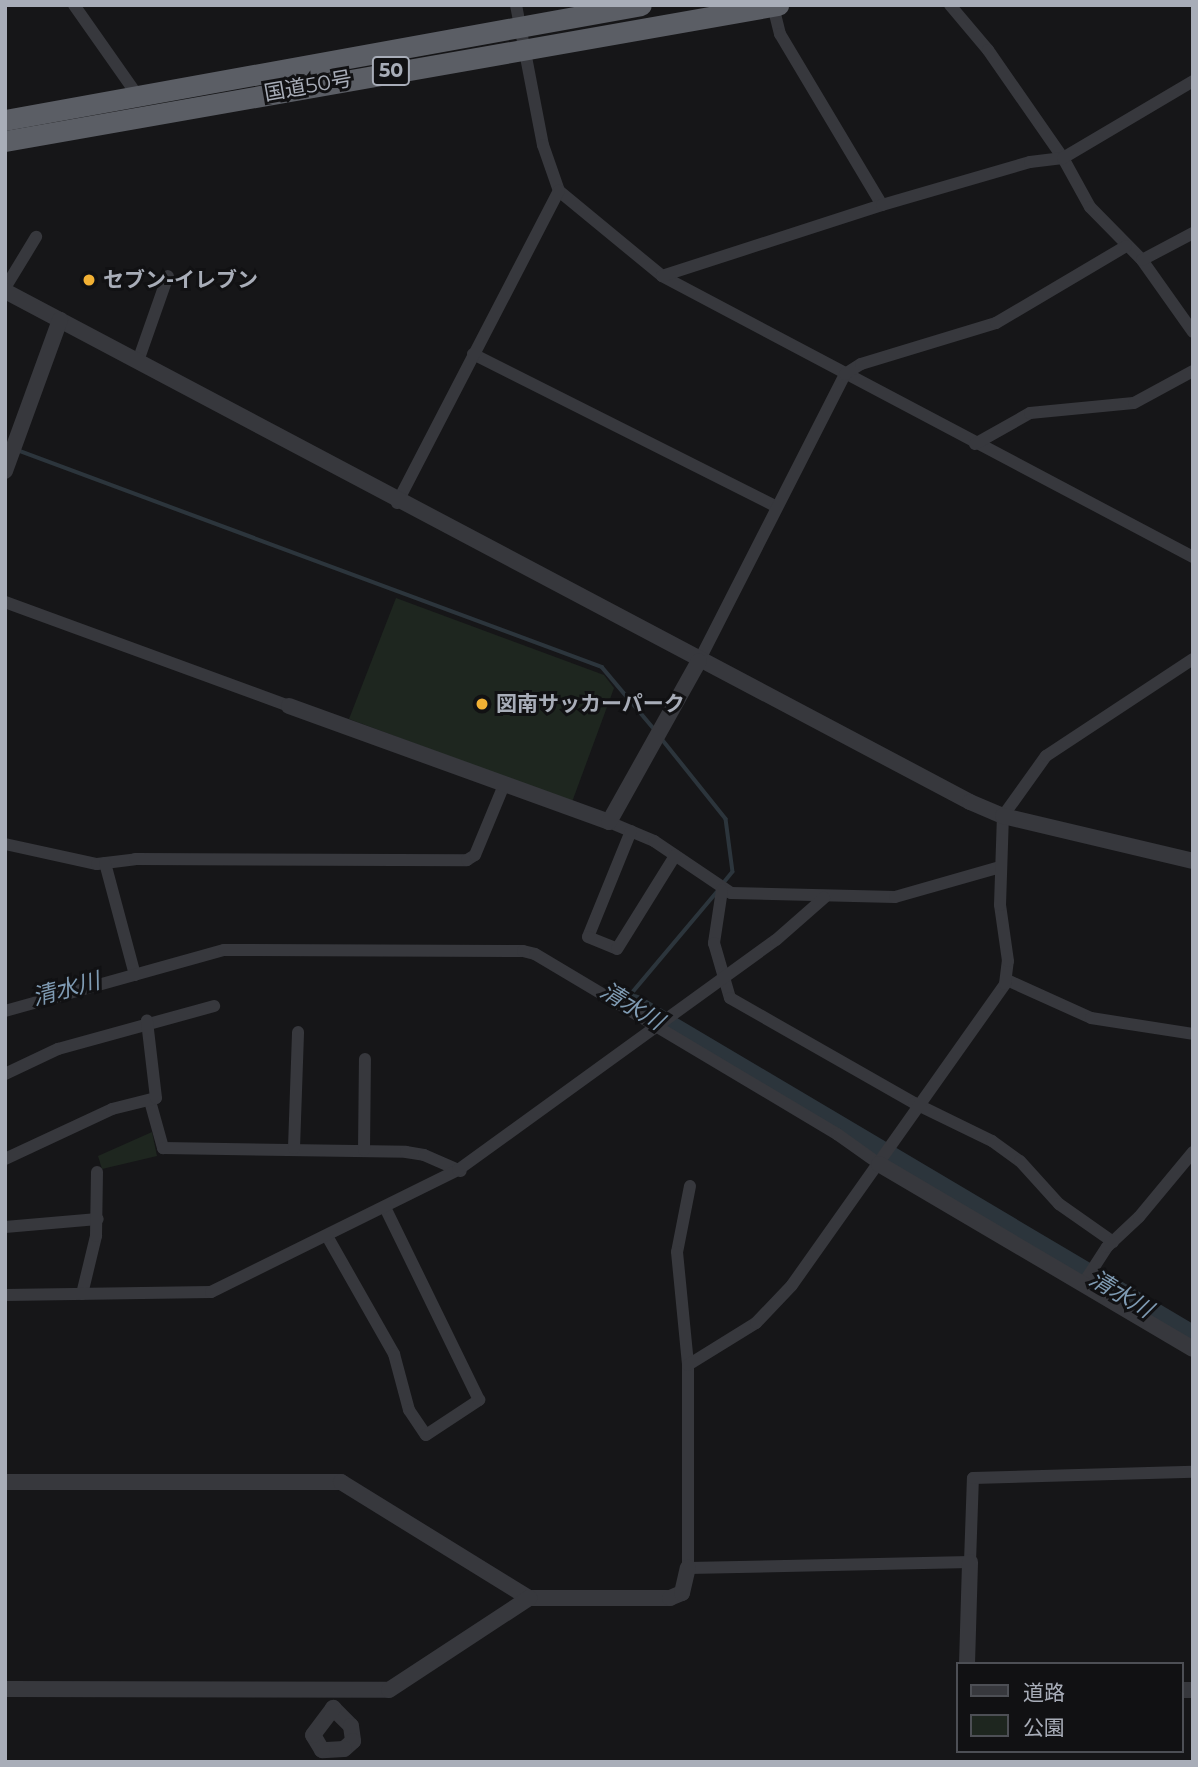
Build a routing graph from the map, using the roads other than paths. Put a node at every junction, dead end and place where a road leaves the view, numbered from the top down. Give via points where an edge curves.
1 (74, 5) edge
2 (516, 5) edge
3 (641, 5) edge
4 (950, 5) edge
5 (775, 6) edge
6 (521, 38) junction
7 (1193, 81) edge
8 (144, 105) junction
9 (5, 120) edge
10 (5, 141) edge
11 (1063, 158) junction
12 (559, 191) junction
13 (882, 205) junction
14 (1193, 233) edge
15 (36, 237) dead end
16 (1126, 246) junction
17 (1142, 260) junction
18 (168, 275) dead end
19 (662, 276) junction
20 (5, 290) edge
21 (60, 320) junction
22 (1193, 332) edge
23 (473, 355) junction
24 (138, 361) junction
25 (1193, 371) edge
26 (845, 374) junction
27 (975, 444) junction
28 (5, 471) edge
29 (397, 502) junction
30 (777, 508) junction
31 (1193, 556) edge
32 (5, 602) edge
33 (1193, 659) edge
34 (699, 661) junction
35 (289, 706) joint
36 (504, 785) junction
37 (1003, 816) junction
38 (609, 822) junction
39 (631, 831) junction
40 (5, 844) edge
41 (675, 856) junction
42 (1193, 861) edge
43 (105, 863) junction
44 (1000, 867) junction
45 (722, 890) junction
46 (824, 898) junction
47 (135, 975) junction
48 (724, 978) junction
49 (1007, 980) junction
50 (214, 1006) dead end
51 (5, 1011) edge
52 (147, 1021) junction
53 (660, 1025) junction
54 (298, 1032) dead end
55 (1193, 1034) edge
56 (365, 1059) dead end
57 (5, 1074) edge
58 (150, 1101) junction
59 (920, 1105) junction
60 (294, 1149) junction
61 (364, 1150) junction
62 (1193, 1152) edge
63 (883, 1158) junction
64 (5, 1159) edge
65 (461, 1171) junction
66 (97, 1172) dead end
67 (690, 1186) dead end
68 (385, 1207) junction
69 (98, 1219) junction
70 (5, 1227) edge
71 (327, 1236) junction
72 (1113, 1242) junction
73 (1087, 1278) junction
74 (82, 1294) junction
75 (5, 1295) edge
76 (1193, 1349) edge
77 (688, 1364) junction
78 (1193, 1472) edge
79 (5, 1482) edge
80 (970, 1562) junction
81 (688, 1568) junction
82 (529, 1598) junction
83 (967, 1662) edge
84 (5, 1689) edge
85 (332, 1691) junction
86 (332, 1709) dead end

1 - 8 street
2 - 6 street
3 - 6 highway, 国道50号 / 50
4 - 11 street via 988,50
5 - 6 highway, 国道50号 / 50
5 - 13 street via 780,34
6 - 8 highway, 国道50号 / 50
6 - 12 street via 543,145
7 - 11 street
8 - 9 highway, 国道50号 / 50
8 - 10 highway, 国道50号 / 50
11 - 13 street via 1030,162
11 - 16 street via 1090,207
12 - 19 street
12 - 23 street
13 - 19 street
14 - 17 street
15 - 20 street
16 - 17 street
16 - 26 street via 996,323 862,364
17 - 22 street
18 - 24 street
19 - 26 street
20 - 21 street
21 - 24 street
21 - 28 street
23 - 29 street
23 - 30 street
24 - 29 street
25 - 27 street via 1135,403 1030,413
26 - 27 street
26 - 30 street
27 - 31 street
29 - 34 street
30 - 34 street
32 - 35 street
33 - 37 street via 1046,757
34 - 37 street
34 - 38 street
35 - 36 street
36 - 38 street
36 - 43 street via 475,855 467,860 129,859
37 - 42 street
37 - 44 street
38 - 39 street
39 - 41 street
39 - 41 street via 588,937 617,949
40 - 43 street via 84,863
41 - 45 street
43 - 47 street
44 - 46 street via 895,897
44 - 49 street
45 - 46 street
45 - 48 street via 713,931
46 - 48 street
47 - 51 street
47 - 53 street via 224,950 523,951
48 - 53 street
48 - 59 street via 726,991 738,1005
49 - 55 street via 1091,1018
49 - 59 street
50 - 52 street
52 - 57 street via 58,1049
52 - 58 street via 157,1088 156,1098
53 - 63 street
53 - 65 street
54 - 60 street
56 - 61 street
58 - 60 street via 163,1148
58 - 64 street via 120,1106
59 - 63 street
59 - 72 street via 1000,1146 1059,1204
60 - 61 street
61 - 65 street via 424,1155
62 - 72 street
63 - 73 street
63 - 77 street via 795,1281 764,1316
65 - 68 street
66 - 69 street
67 - 77 street via 677,1252
68 - 71 street
68 - 71 street via 479,1400 426,1435 409,1410 394,1354
69 - 70 street
69 - 74 street
71 - 74 street via 206,1294
72 - 73 street
73 - 76 street
74 - 75 street
77 - 81 street
78 - 80 street via 973,1478
79 - 82 street via 341,1482
80 - 81 street
80 - 83 street
81 - 82 street via 682,1593 670,1598
82 - 85 street via 388,1690
84 - 85 street
85 - 86 street

